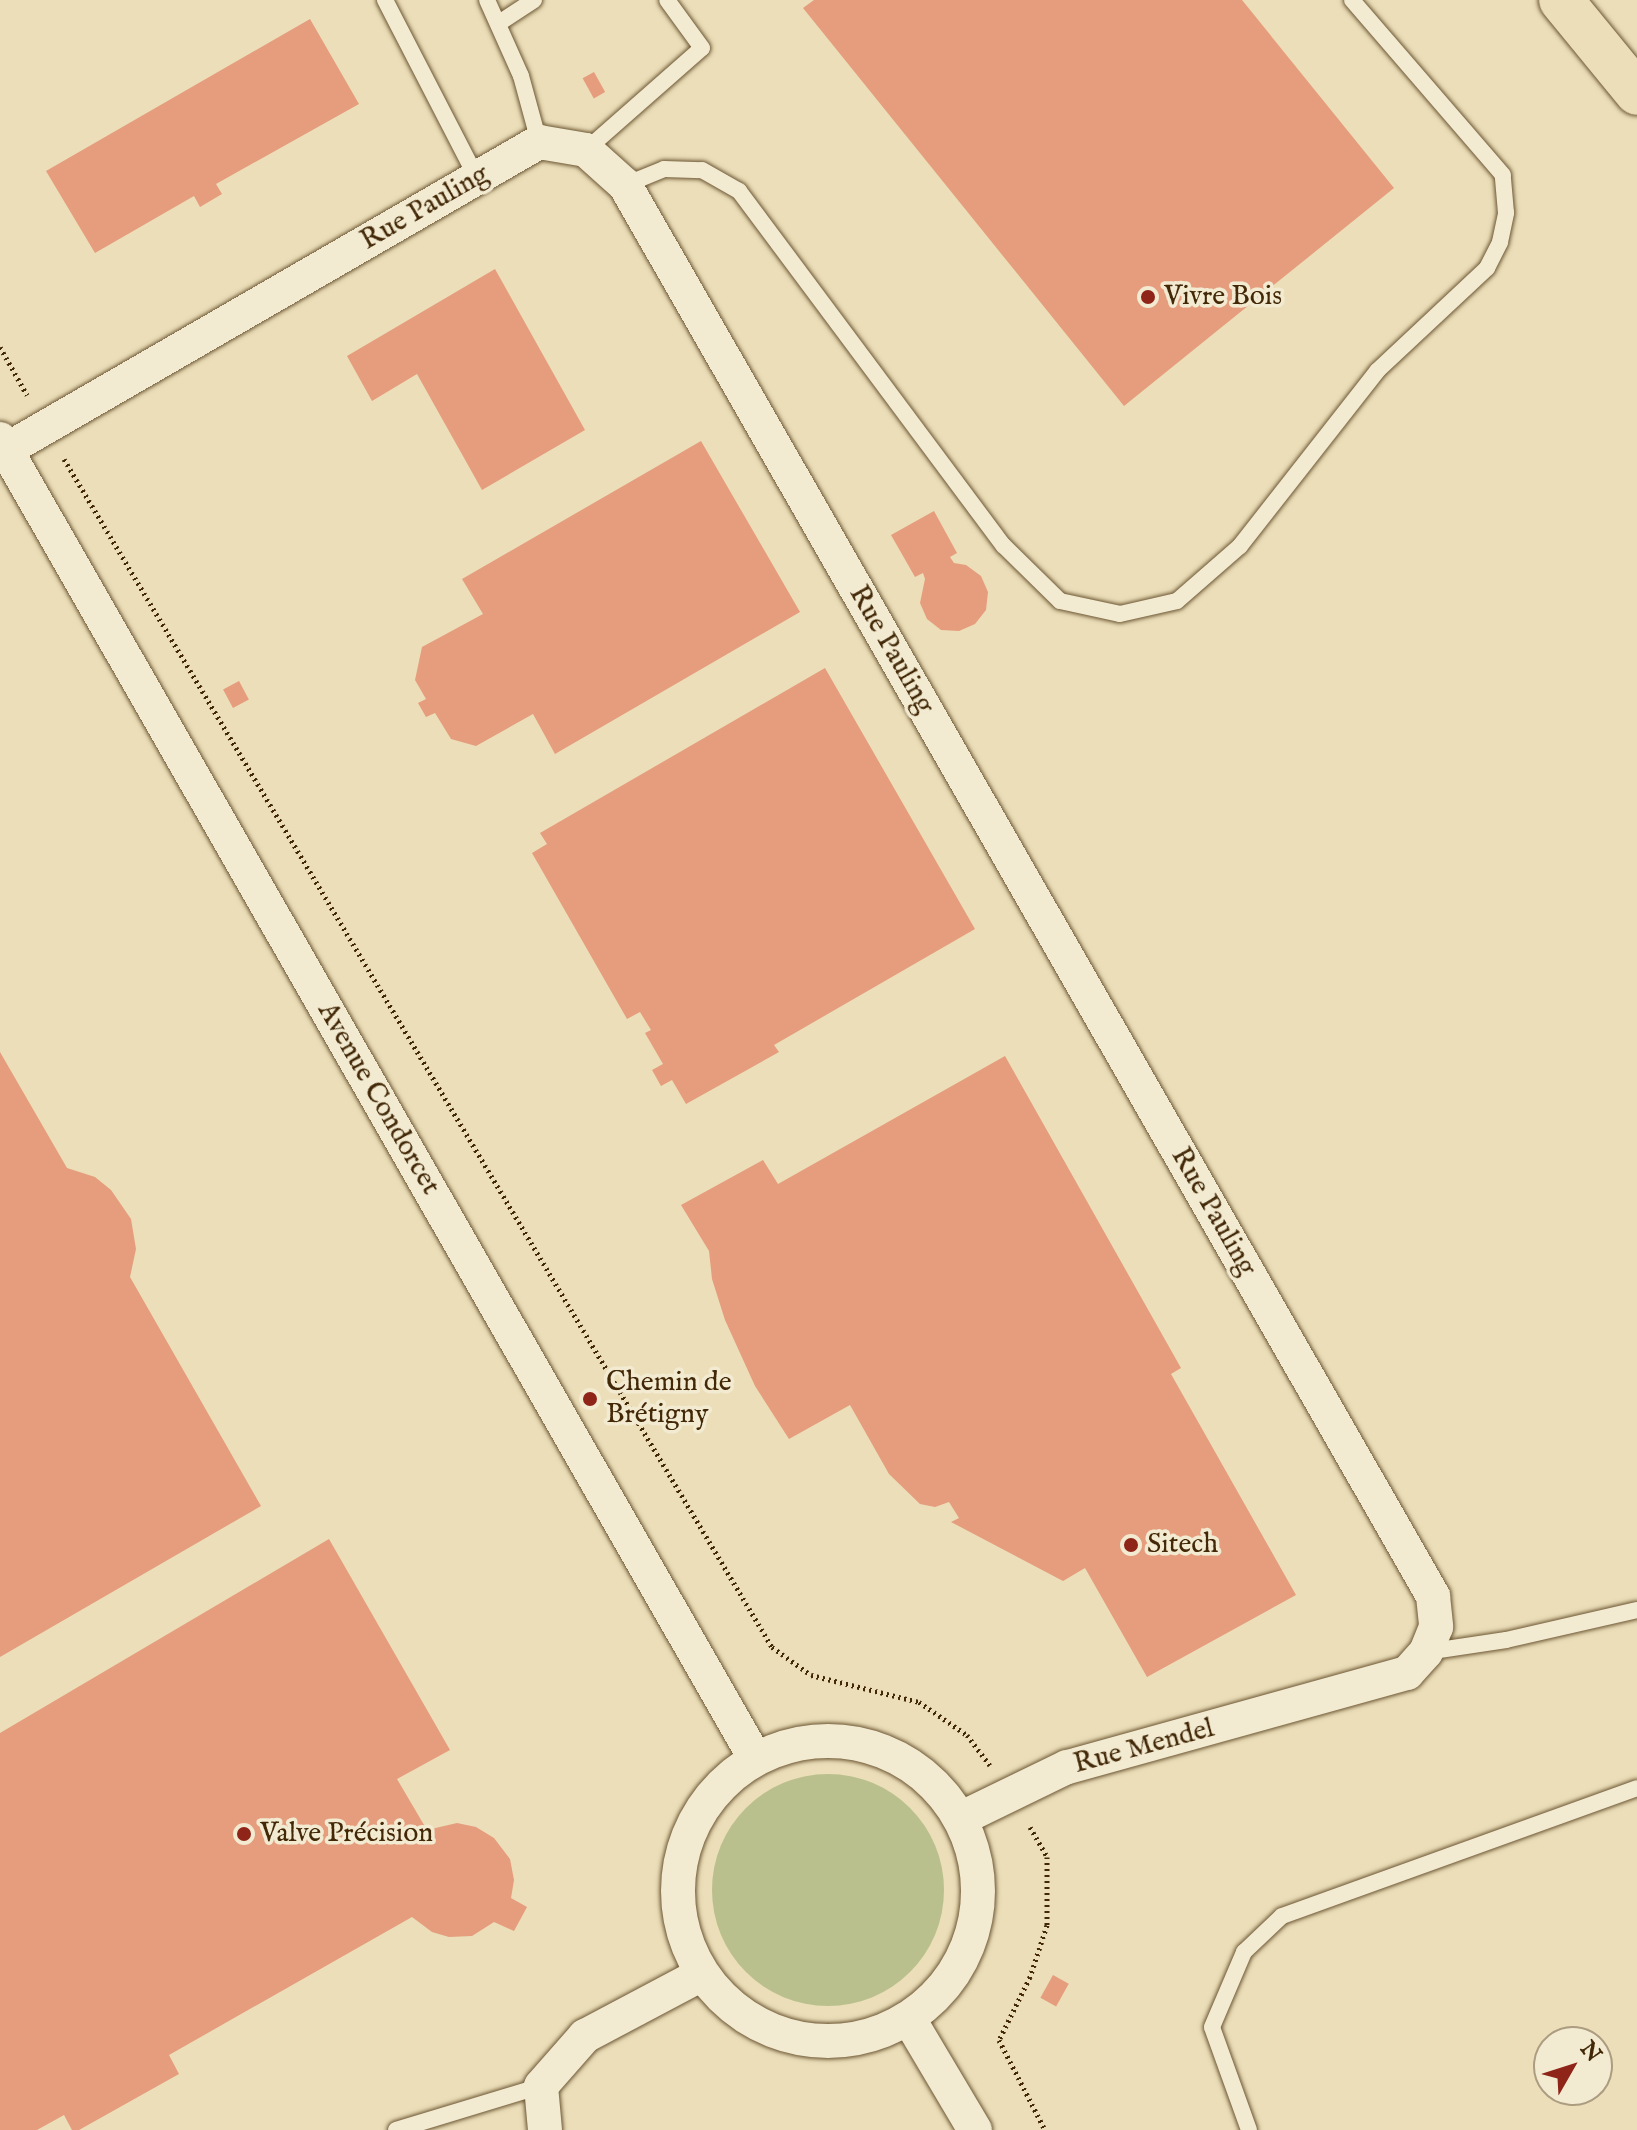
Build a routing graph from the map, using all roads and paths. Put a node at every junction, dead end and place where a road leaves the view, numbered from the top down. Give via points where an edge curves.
1 (385, 0) edge
2 (487, 0) edge
3 (534, 0) edge
4 (667, 0) edge
5 (1352, 0) edge
6 (1561, 0) edge
7 (499, 23) junction
8 (1637, 93) edge
9 (539, 142) junction
10 (586, 150) junction
11 (477, 178) junction
12 (625, 185) junction
13 (0, 347) edge
14 (47, 429) junction
15 (3, 444) edge
16 (1637, 1610) edge
17 (1426, 1652) junction
18 (755, 1758) junction
19 (1637, 1788) edge
20 (1012, 1794) junction
21 (960, 1819) junction
22 (702, 1974) junction
23 (909, 2019) junction
24 (541, 2086) junction
25 (422, 2126) edge
26 (396, 2130) edge
27 (545, 2130) edge
28 (975, 2130) edge
29 (1045, 2130) edge
30 (1249, 2130) edge

1 - 11 lane
2 - 7 lane
3 - 7 lane
4 - 10 lane via 702,48
5 - 12 lane via 1503,175 1506,213 1500,242 1487,268 1377,371 1240,546 1177,601 1120,614 1060,601 1003,545 739,191 702,170 664,169
6 - 8 highway
7 - 9 lane
9 - 10 street
9 - 11 street, Rue Pauling
10 - 12 street, Rue Pauling
11 - 14 street, Rue Pauling
12 - 17 street, Rue Pauling via 1433,1596 1436,1627
13 - 14 path
14 - 15 street, Rue Pauling
14 - 20 path via 772,1647 811,1675 919,1702 967,1735
15 - 18 street, Avenue Condorcet
16 - 17 lane
17 - 20 street, Rue Mendel via 1407,1673 1067,1767
18 - 21 street via 800,1743 847,1741 878,1750 932,1781
18 - 22 street via 717,1789 690,1831 677,1879 682,1929
19 - 30 lane via 1282,1916 1244,1952 1212,2027
20 - 21 street, Rue Mendel
20 - 29 path via 1047,1857 1047,1925 1030,1977 999,2040
21 - 23 street via 976,1862 979,1907 967,1951 943,1989
22 - 23 street via 734,2009 789,2036 820,2042 867,2038
22 - 24 street via 585,2036
23 - 28 street
24 - 25 lane
24 - 27 street
25 - 26 lane

